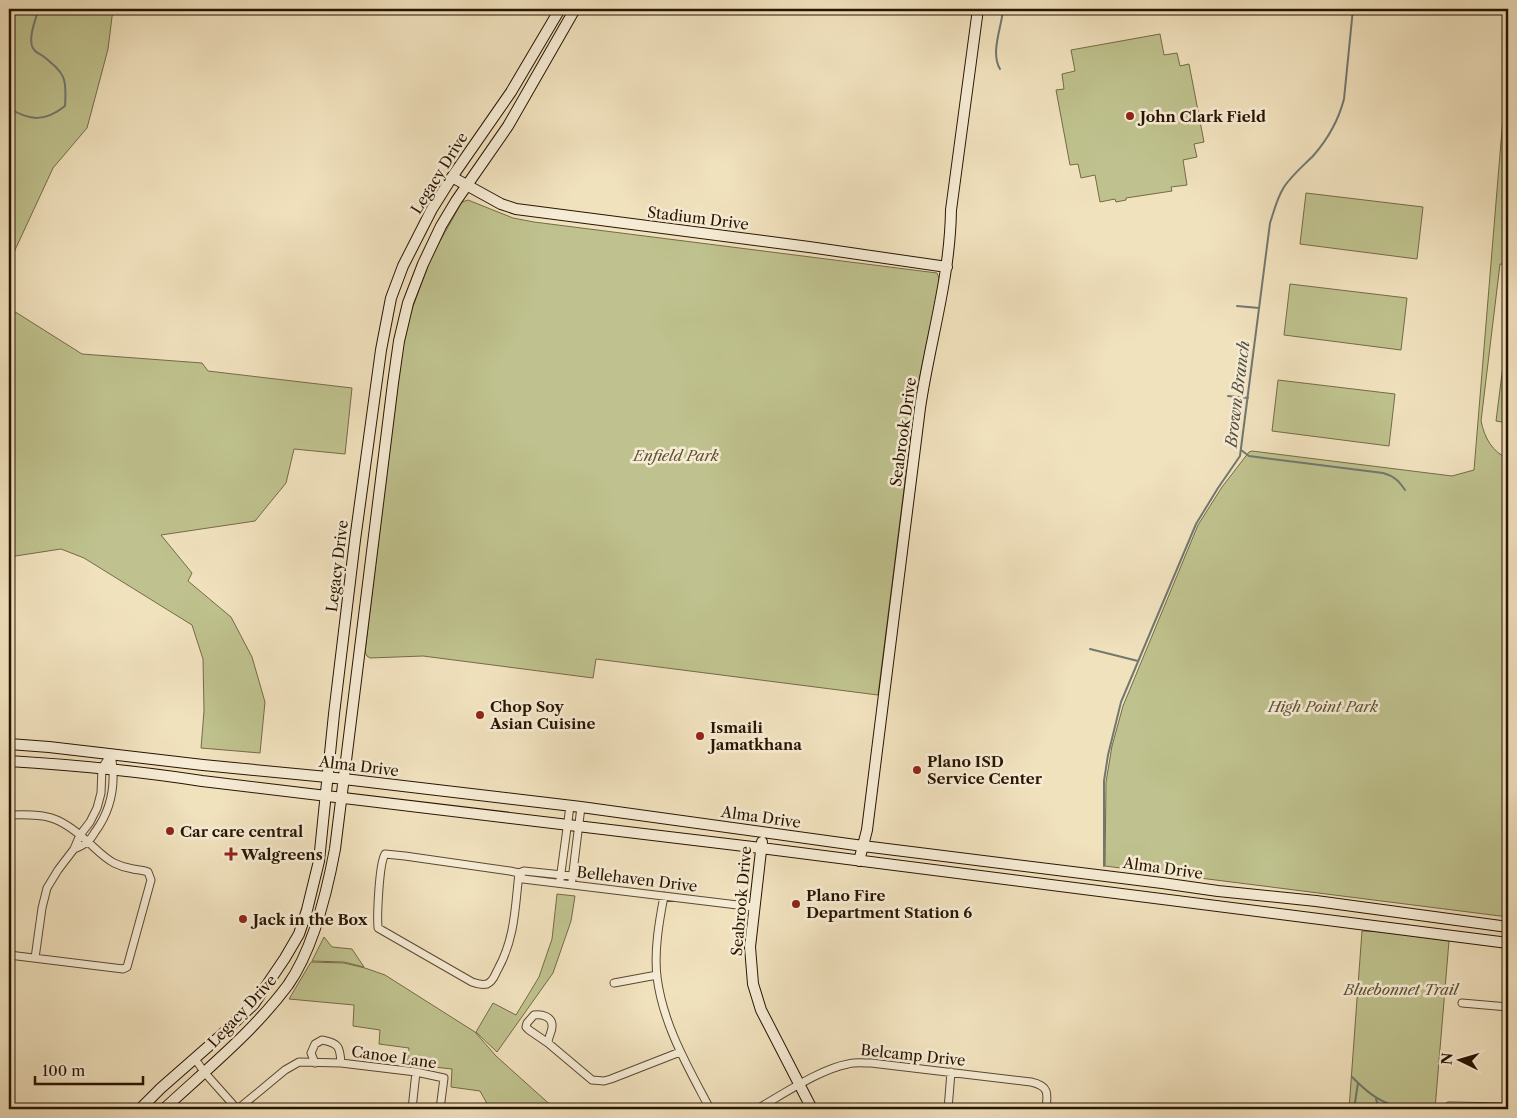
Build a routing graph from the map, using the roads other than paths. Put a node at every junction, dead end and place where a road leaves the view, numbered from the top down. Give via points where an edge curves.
1 (560, 9) edge
2 (978, 9) edge
3 (573, 10) edge
4 (452, 177) junction
5 (467, 185) junction
6 (947, 267) junction
7 (355, 540) junction
8 (373, 541) junction
9 (341, 657) junction
10 (358, 660) junction
11 (9, 744) edge
12 (111, 754) junction
13 (9, 761) edge
14 (204, 765) junction
15 (102, 768) junction
16 (114, 769) junction
17 (327, 777) junction
18 (344, 779) junction
19 (202, 781) junction
20 (325, 795) junction
21 (481, 795) junction
22 (342, 798) junction
23 (570, 806) junction
24 (581, 807) junction
25 (480, 814) junction
26 (9, 815) edge
27 (568, 824) junction
28 (579, 826) junction
29 (763, 833) junction
30 (80, 835) junction
31 (88, 842) junction
32 (863, 846) junction
33 (761, 848) junction
34 (74, 849) junction
35 (859, 861) junction
36 (1030, 867) junction
37 (519, 874) junction
38 (561, 875) junction
39 (572, 876) junction
40 (1030, 882) junction
41 (560, 884) junction
42 (571, 886) junction
43 (664, 896) junction
44 (754, 907) junction
45 (1418, 915) junction
46 (1508, 927) edge
47 (1416, 932) junction
48 (299, 934) junction
49 (310, 940) junction
50 (1508, 943) edge
51 (9, 955) edge
52 (35, 958) junction
53 (657, 975) junction
54 (614, 983) dead end
55 (1462, 1003) dead end
56 (1508, 1007) edge
57 (548, 1043) dead end
58 (680, 1052) junction
59 (196, 1059) junction
60 (315, 1063) junction
61 (341, 1063) junction
62 (205, 1072) junction
63 (416, 1072) junction
64 (951, 1072) junction
65 (800, 1085) junction
66 (1449, 1106) dead end
67 (1508, 1107) edge
68 (140, 1109) edge
69 (164, 1109) edge
70 (238, 1109) edge
71 (412, 1109) edge
72 (440, 1109) edge
73 (710, 1109) edge
74 (757, 1109) edge
75 (812, 1109) edge
76 (948, 1109) edge
77 (1046, 1109) edge

1 - 4 main road, Legacy Drive via 511,92
2 - 6 main road, Seabrook Drive via 950,210
3 - 5 main road, Legacy Drive via 508,126
4 - 5 main road, Stadium Drive
4 - 7 main road, Legacy Drive via 420,231 391,298
5 - 6 main road, Stadium Drive via 516,209
5 - 8 main road, Legacy Drive via 440,226 408,303 396,361
6 - 32 main road, Seabrook Drive via 920,408
7 - 8 main road
7 - 9 main road, Legacy Drive
8 - 10 main road, Legacy Drive
9 - 10 main road
9 - 17 main road, Legacy Drive
10 - 18 main road, Legacy Drive
11 - 12 main road, Alma Drive
12 - 14 main road, Alma Drive
12 - 15 street
12 - 16 street
13 - 15 main road, Alma Drive
14 - 17 main road, Alma Drive
14 - 19 main road
15 - 16 main road, Alma Drive
15 - 30 street via 97,808
16 - 19 main road, Alma Drive
16 - 31 street via 107,812
17 - 18 main road, Alma Drive
17 - 20 main road, Legacy Drive
18 - 21 main road, Alma Drive
18 - 22 main road, Legacy Drive
19 - 20 main road, Alma Drive
20 - 22 main road, Alma Drive
20 - 48 main road, Legacy Drive via 315,883
21 - 23 main road, Alma Drive
21 - 25 main road
22 - 25 main road, Alma Drive
22 - 49 main road, Legacy Drive via 329,882
23 - 24 main road, Alma Drive
23 - 27 street
24 - 28 street
24 - 29 main road, Alma Drive
25 - 27 main road, Alma Drive
26 - 30 street via 47,816
27 - 28 main road, Alma Drive
27 - 38 street
28 - 33 main road, Alma Drive
28 - 39 street
29 - 32 main road, Alma Drive
29 - 33 main road, Seabrook Drive
30 - 31 street
30 - 34 street
31 - 34 street
31 - 52 street via 115,863 148,872 150,880 127,967
32 - 35 main road, Seabrook Drive
32 - 36 main road, Alma Drive
33 - 35 main road, Alma Drive
33 - 44 main road, Seabrook Drive
34 - 52 street via 48,888
35 - 40 main road, Alma Drive
36 - 40 main road
36 - 45 main road, Alma Drive
37 - 37 street, Bellehaven Drive via 511,941 495,978 486,984 472,982 378,928 383,856 387,854
37 - 38 street, Bellehaven Drive via 524,871
37 - 41 street, Bellehaven Drive via 523,879
38 - 39 street, Bellehaven Drive
38 - 41 street
39 - 42 street
40 - 47 main road, Alma Drive
41 - 42 street, Bellehaven Drive
42 - 43 street, Bellehaven Drive
43 - 44 street, Bellehaven Drive
43 - 53 street via 658,934
44 - 65 main road, Seabrook Drive via 750,947 756,995
45 - 46 main road, Alma Drive
45 - 47 main road
47 - 50 main road, Alma Drive
48 - 49 main road
48 - 59 main road, Legacy Drive via 254,1004
49 - 62 main road, Legacy Drive via 288,984 264,1014
51 - 52 street
53 - 54 street
53 - 58 street via 665,1012
55 - 56 street
57 - 58 street via 592,1080 598,1081
58 - 73 street
59 - 62 street
59 - 68 main road, Legacy Drive
60 - 61 street, Canoe Lane
60 - 61 street, Canoe Lane via 311,1053 315,1044 322,1040 339,1047
60 - 70 street, Canoe Lane via 299,1062 285,1070
61 - 63 street, Canoe Lane
62 - 69 main road, Legacy Drive
62 - 70 street
63 - 71 street
63 - 72 street, Canoe Lane via 444,1078
64 - 65 street, Belcamp Drive via 857,1062 836,1067
64 - 76 street
64 - 77 street, Belcamp Drive via 1040,1084 1047,1092
65 - 74 street, Belcamp Drive
65 - 75 main road, Seabrook Drive
66 - 67 street

